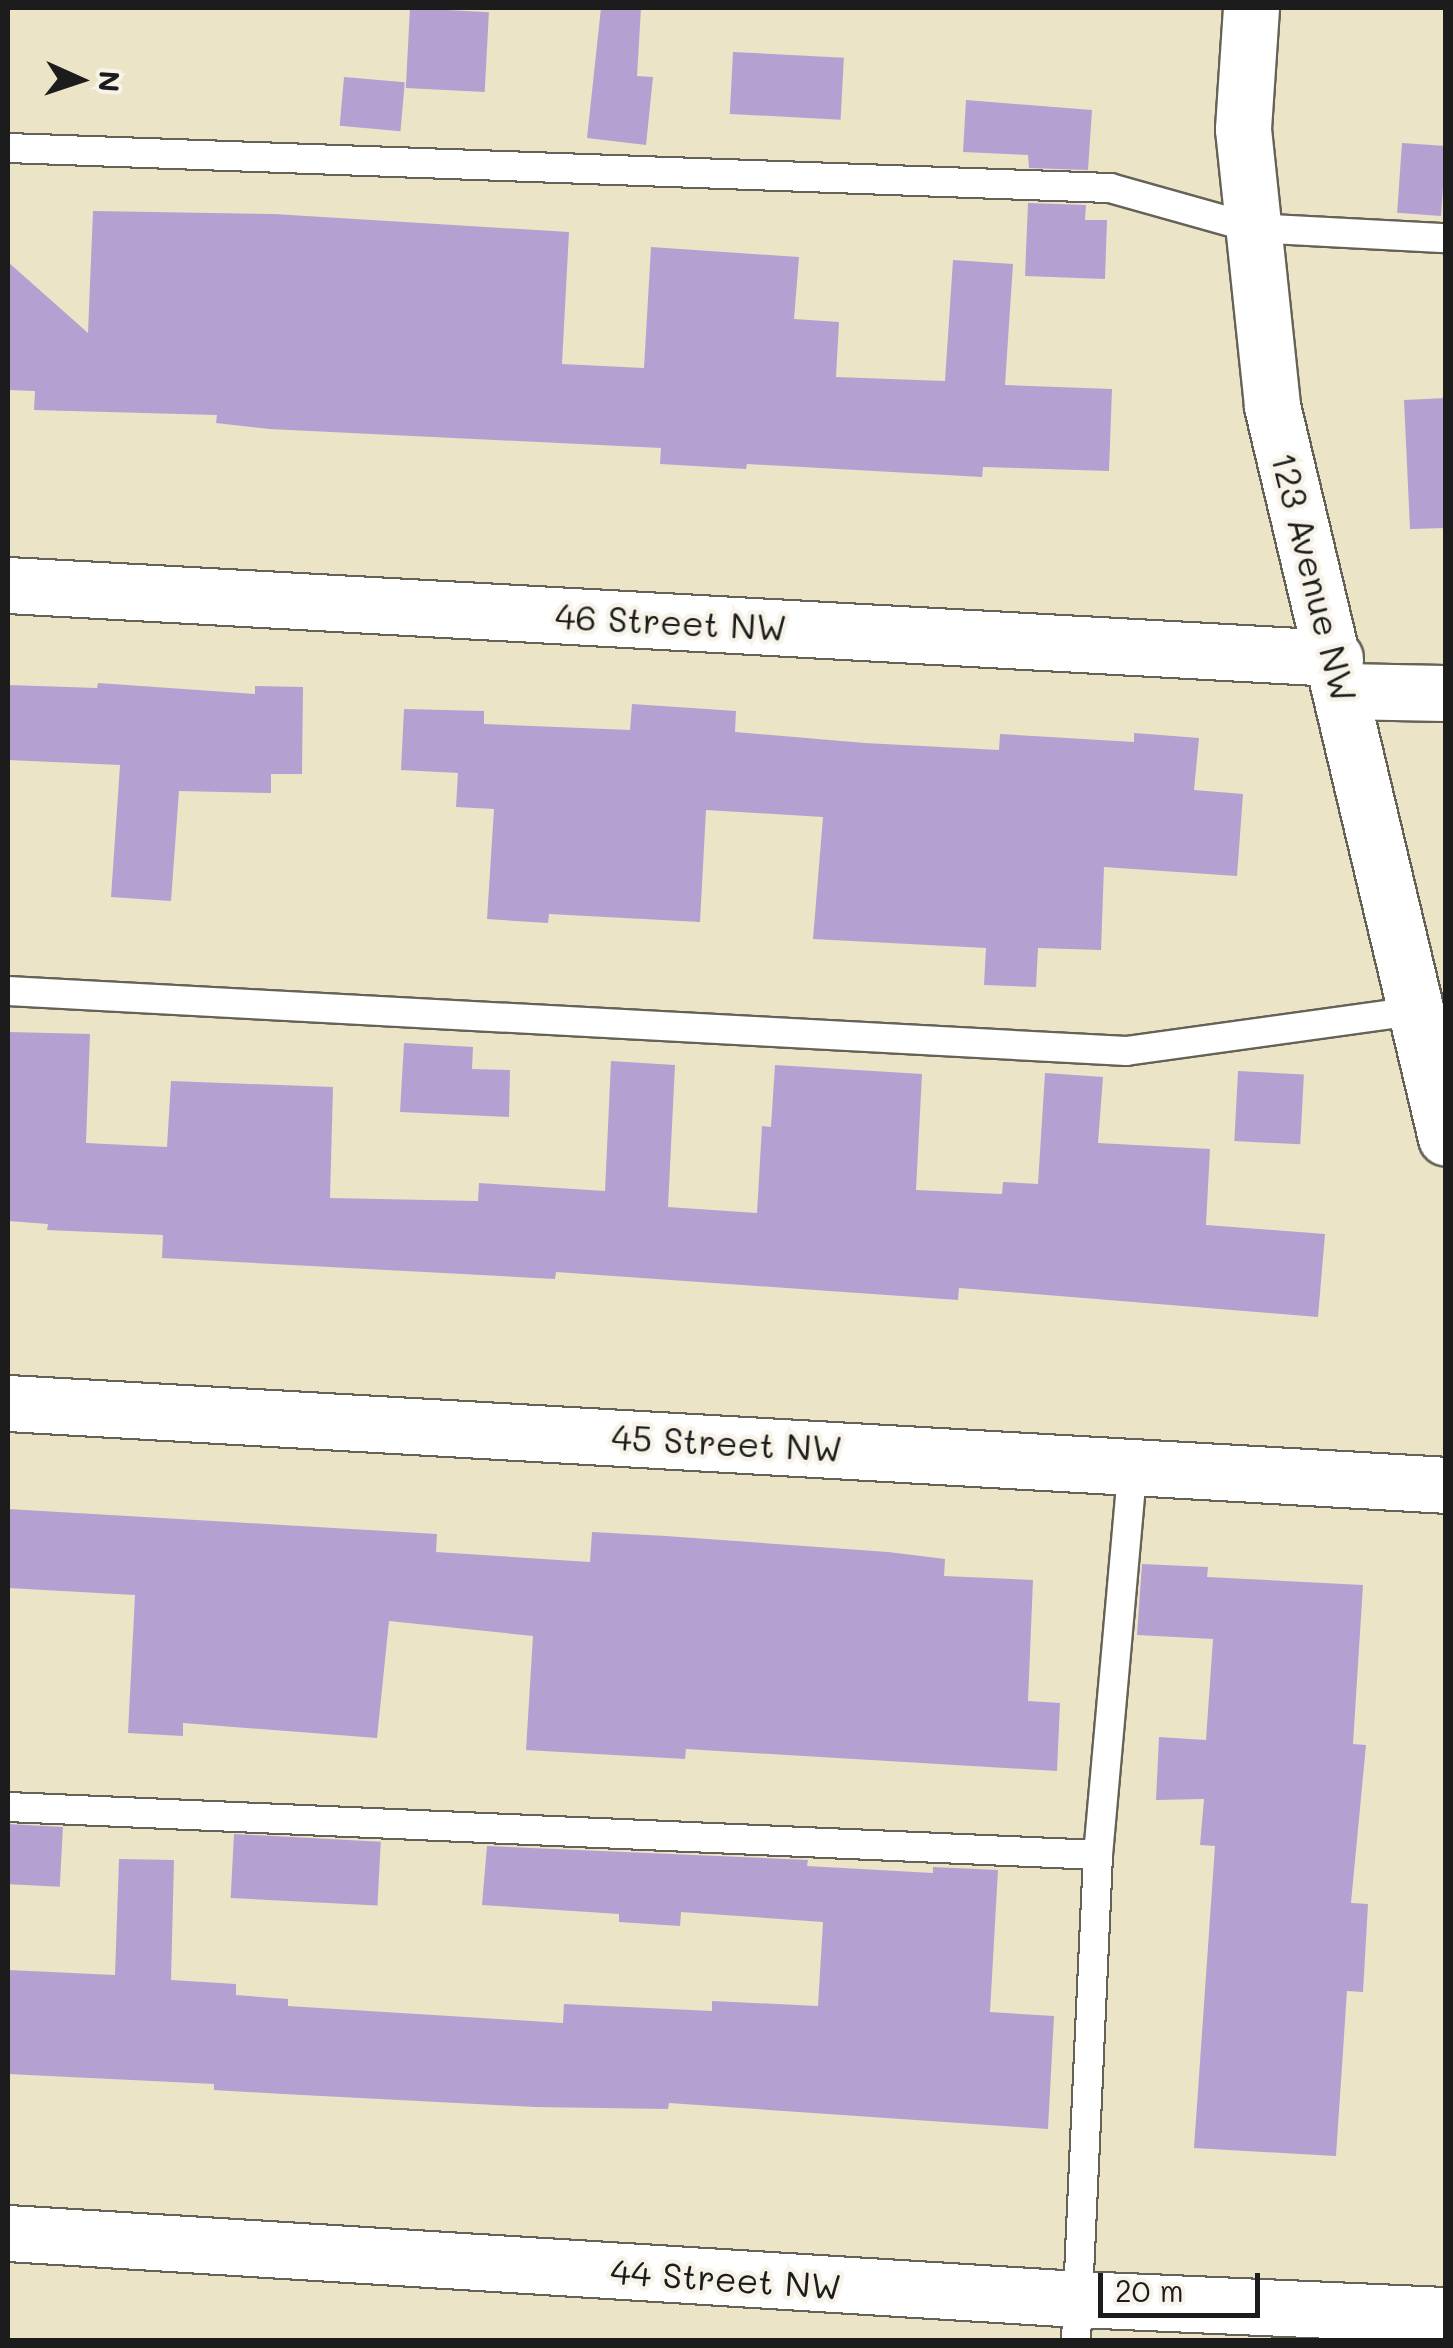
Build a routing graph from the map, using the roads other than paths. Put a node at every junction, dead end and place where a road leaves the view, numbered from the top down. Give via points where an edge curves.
1 (1251, 8) edge
2 (8, 148) edge
3 (1252, 228) junction
4 (1446, 238) edge
5 (8, 584) edge
6 (1340, 674) junction
7 (1446, 692) edge
8 (8, 991) edge
9 (1414, 1010) junction
10 (1439, 1069) edge
11 (1446, 1138) edge
12 (8, 1403) edge
13 (1133, 1464) junction
14 (1446, 1484) edge
15 (8, 1807) edge
16 (1098, 1854) junction
17 (8, 2233) edge
18 (1446, 2315) edge
19 (1077, 2320) edge

1 - 3 street, 123 Avenue NW via 1242,129
2 - 3 lane via 1110,188
3 - 4 lane
3 - 6 street, 123 Avenue NW via 1272,406
5 - 6 street, 46 Street NW
6 - 7 street, 46 Street NW
6 - 9 street, 123 Avenue NW
8 - 9 lane via 1126,1051
9 - 10 street, 123 Avenue NW
10 - 11 street, 123 Avenue NW
12 - 13 street, 45 Street NW
13 - 14 street, 45 Street NW
13 - 16 lane
15 - 16 lane
16 - 19 lane
17 - 19 street, 44 Street NW
18 - 19 street, 44 Street NW

